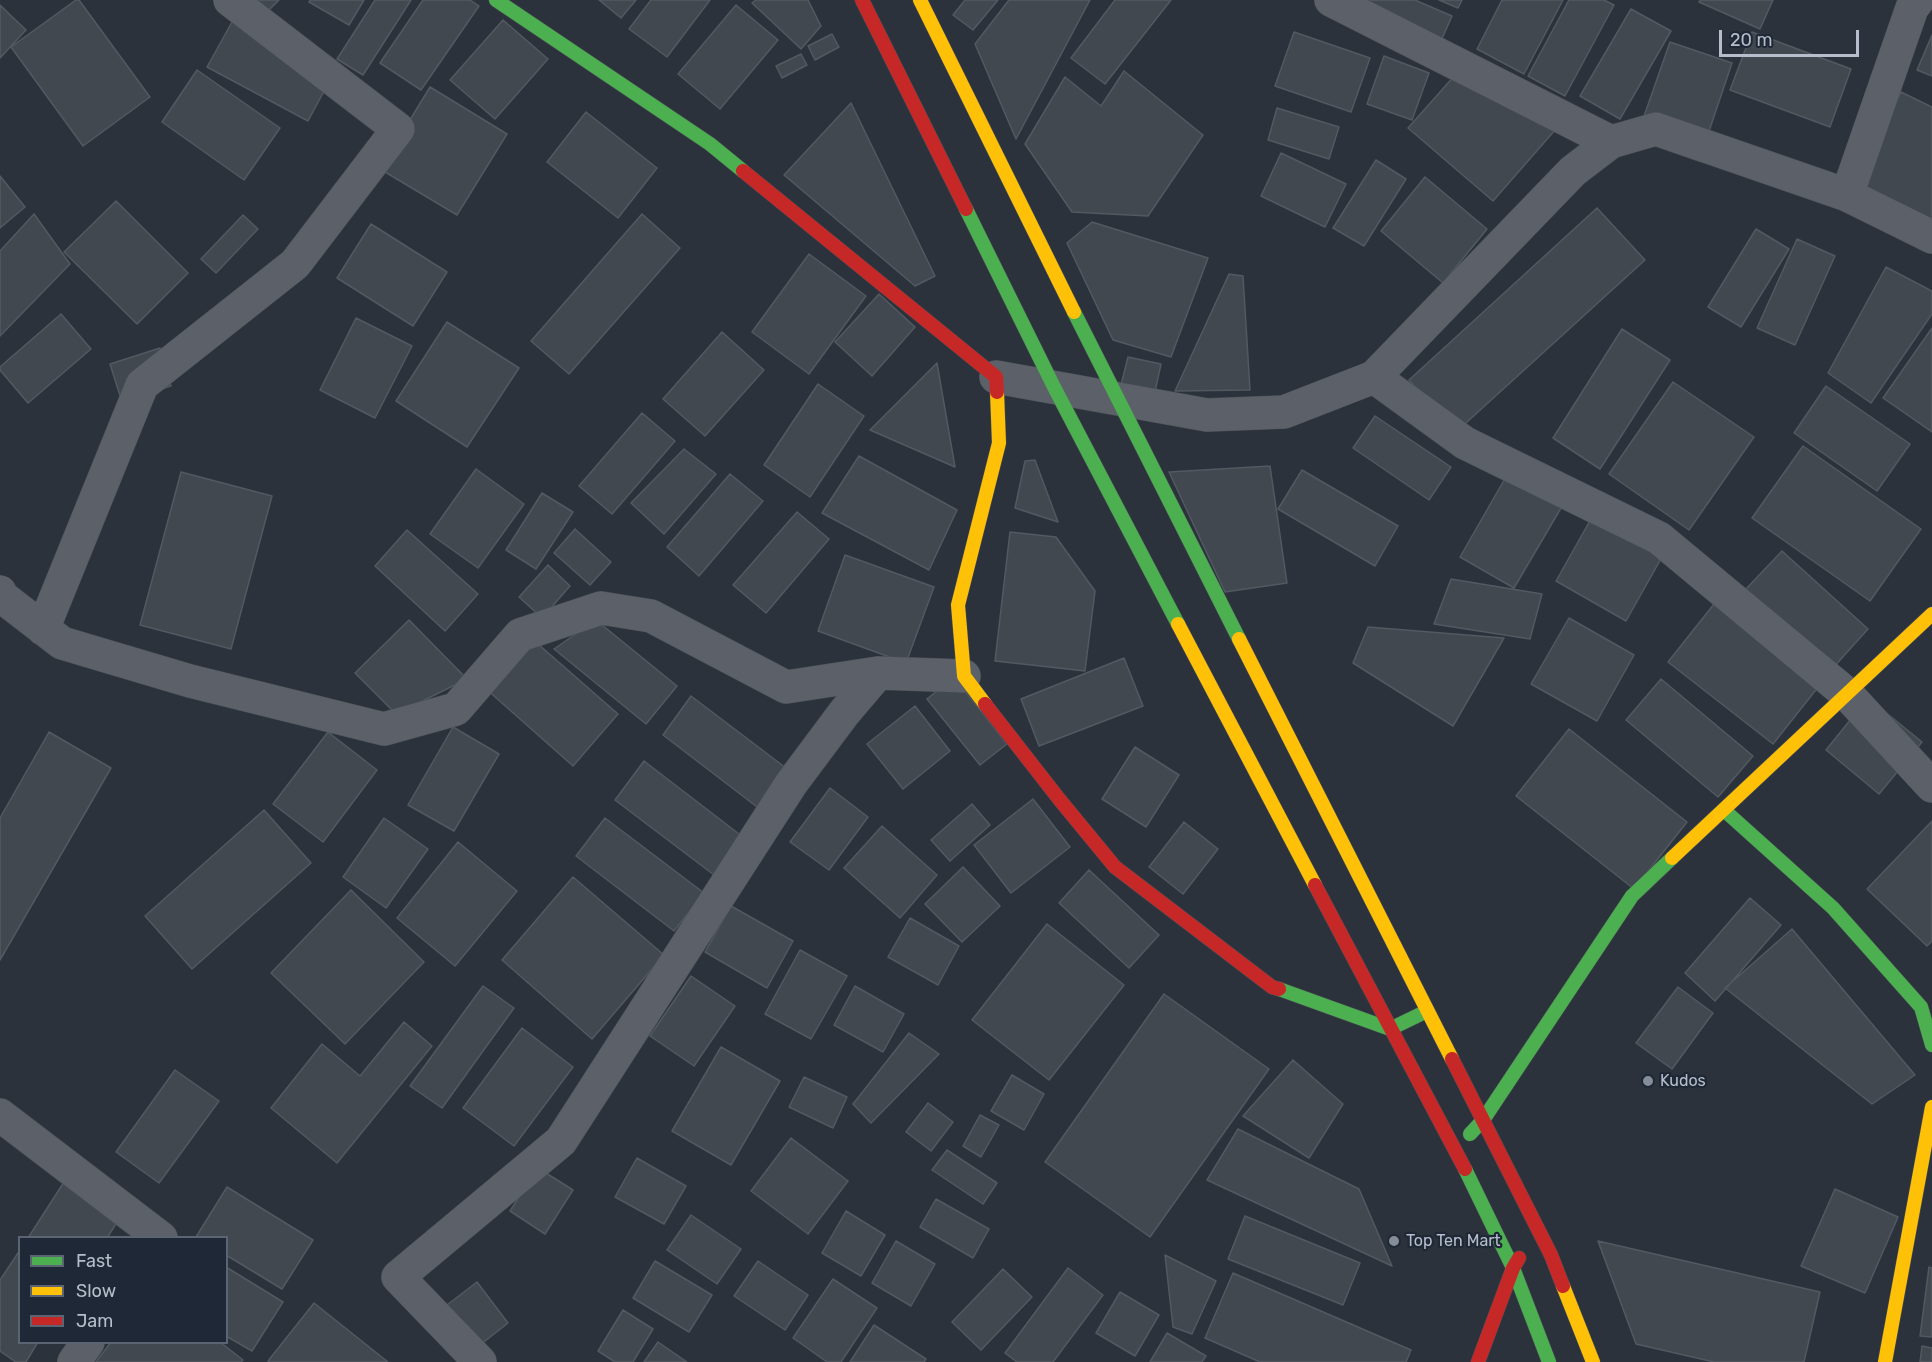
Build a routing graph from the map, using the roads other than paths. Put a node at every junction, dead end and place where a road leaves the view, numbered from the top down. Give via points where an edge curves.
1 (230, 0) edge
2 (496, 0) edge
3 (862, 0) edge
4 (920, 0) edge
5 (1331, 0) edge
6 (1918, 0) edge
7 (1611, 142) junction
8 (1847, 195) junction
9 (1932, 237) edge
10 (996, 377) junction
11 (1374, 377) junction
12 (1054, 387) junction
13 (1117, 399) junction
14 (0, 592) edge
15 (1932, 614) edge
16 (43, 629) junction
17 (878, 673) junction
18 (964, 676) junction
19 (1847, 694) junction
20 (1932, 786) edge
21 (1724, 810) junction
22 (1427, 1011) junction
23 (1390, 1029) junction
24 (1932, 1045) edge
25 (1932, 1107) edge
26 (0, 1115) edge
27 (1483, 1120) junction
28 (1455, 1150) junction
29 (158, 1236) edge
30 (1533, 1241) junction
31 (1513, 1268) junction
32 (87, 1344) edge
33 (74, 1362) edge
34 (480, 1362) edge
35 (1478, 1362) edge
36 (1549, 1362) edge
37 (1593, 1362) edge
38 (1885, 1362) edge

1 - 16 street via 398,129 295,264 142,385
2 - 10 main road via 710,144
3 - 12 main road
4 - 13 main road
5 - 7 street
6 - 8 street
7 - 8 street via 1656,129
7 - 11 street via 1573,171
8 - 9 street
10 - 12 street
10 - 18 main road via 999,443 958,605
11 - 13 street via 1284,412 1207,415
11 - 19 street via 1465,443 1659,538
12 - 13 street
12 - 23 main road
13 - 22 main road
14 - 16 street
15 - 19 main road
16 - 17 street via 62,643 190,681 384,729 456,709 520,635 601,608 651,616 786,687
17 - 18 street
17 - 34 street via 791,784 561,1141 398,1277
18 - 23 main road via 1115,867 1272,987
19 - 20 street
19 - 21 main road
21 - 24 main road via 1833,908 1921,1007
21 - 27 main road via 1632,896
22 - 23 main road
22 - 27 main road
23 - 28 main road
25 - 38 main road
26 - 29 street
27 - 28 main road
27 - 30 main road
28 - 31 main road
30 - 31 main road
30 - 37 main road via 1551,1255
31 - 35 main road
31 - 36 main road
32 - 33 street

